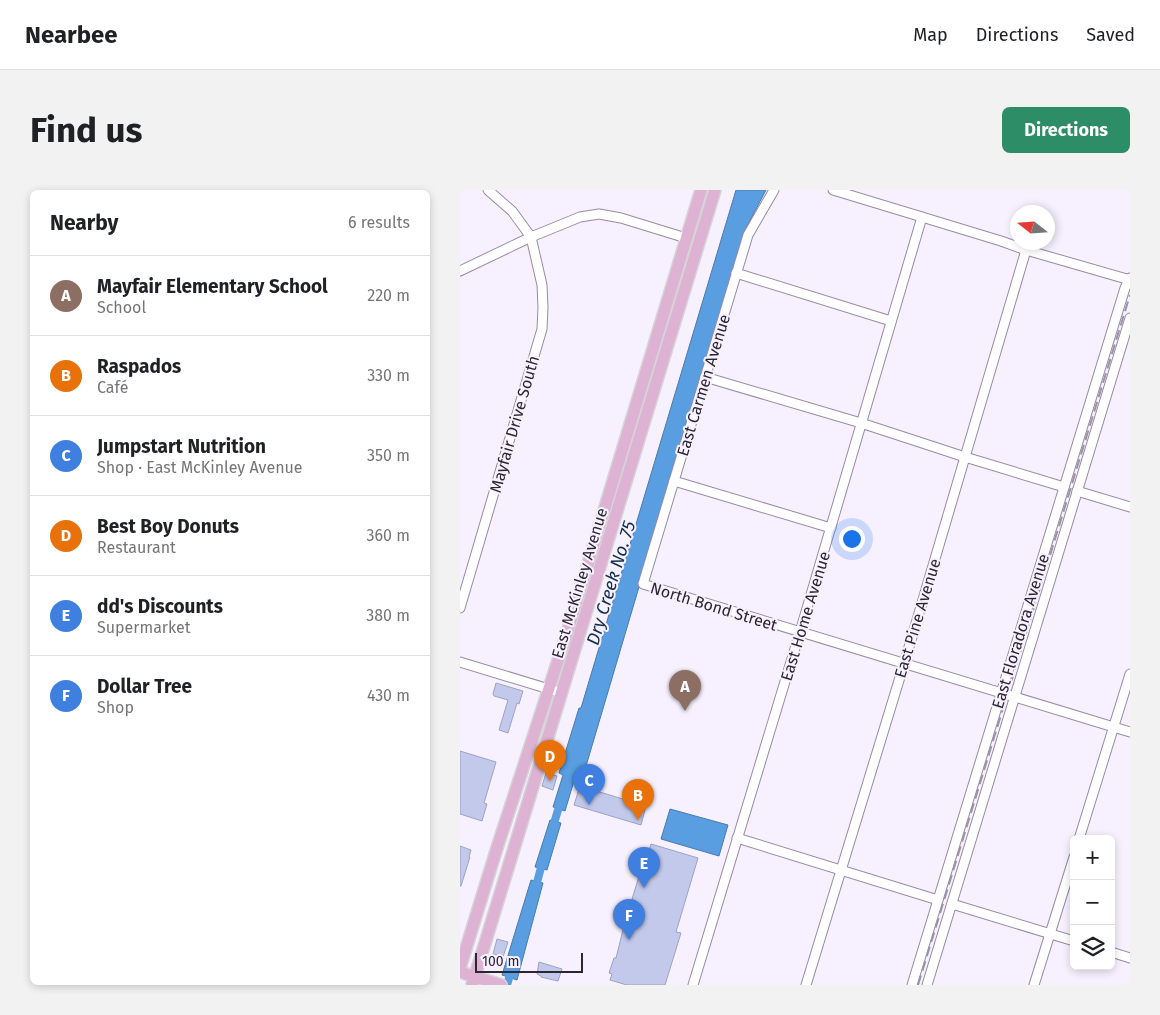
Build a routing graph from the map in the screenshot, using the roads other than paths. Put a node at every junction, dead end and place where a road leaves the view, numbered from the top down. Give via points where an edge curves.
1 (488, 190) edge
2 (701, 190) edge
3 (716, 190) edge
4 (774, 190) edge
5 (833, 190) edge
6 (922, 217) junction
7 (531, 237) junction
8 (686, 238) junction
9 (1010, 244) edge
10 (1026, 250) joint
11 (460, 270) edge
12 (736, 273) junction
13 (1130, 279) edge
14 (1130, 318) edge
15 (891, 321) junction
16 (673, 330) junction
17 (705, 377) junction
18 (861, 423) junction
19 (965, 457) junction
20 (674, 481) junction
21 (1064, 487) junction
22 (1077, 491) junction
23 (1130, 507) edge
24 (831, 528) junction
25 (643, 584) joint
26 (460, 608) edge
27 (800, 632) junction
28 (460, 662) edge
29 (904, 664) junction
30 (1130, 674) edge
31 (549, 689) junction
32 (562, 693) junction
33 (1001, 693) junction
34 (1014, 697) junction
35 (1114, 727) junction
36 (1130, 732) edge
37 (523, 770) junction
38 (1080, 835) edge
39 (737, 838) junction
40 (496, 852) junction
41 (509, 866) junction
42 (841, 870) junction
43 (1070, 870) edge
44 (938, 900) junction
45 (952, 904) junction
46 (1050, 934) junction
47 (486, 940) junction
48 (1070, 940) edge
49 (1115, 953) edge
50 (1130, 958) edge
51 (460, 968) edge
52 (460, 972) edge
53 (473, 981) edge
54 (500, 985) edge
55 (692, 985) edge
56 (806, 985) edge
57 (912, 985) edge
58 (928, 985) edge
59 (1034, 985) edge

1 - 7 street via 512,211
2 - 8 main road, East McKinley Avenue
3 - 16 main road, East McKinley Avenue
4 - 12 street, East Carmen Avenue via 748,235
5 - 6 street
6 - 9 street
6 - 15 street, East Home Avenue
7 - 8 street via 580,217 600,214
7 - 11 street
7 - 26 street, Mayfair Drive South via 542,285 542,329
8 - 16 main road via 690,249 675,303
8 - 31 main road, East McKinley Avenue
10 - 13 street
10 - 19 street, East Pine Avenue
12 - 15 street
12 - 17 street, East Carmen Avenue
13 - 21 street, East Floradora Avenue
14 - 22 street, East Floradora Avenue
15 - 18 street, East Home Avenue
16 - 32 main road, East McKinley Avenue
17 - 18 street
17 - 20 street, East Carmen Avenue
18 - 19 street
18 - 24 street, East Home Avenue
19 - 21 street
19 - 29 street, East Pine Avenue
20 - 24 street
20 - 25 street, East Carmen Avenue
21 - 33 street, East Floradora Avenue
22 - 23 street
22 - 34 street, East Floradora Avenue
24 - 27 street, East Home Avenue
25 - 27 street, North Bond Street
27 - 29 street, North Bond Street
27 - 39 street, East Home Avenue
28 - 31 street
29 - 33 street, North Bond Street
29 - 42 street, East Pine Avenue
30 - 35 street
31 - 32 street
31 - 37 main road, East McKinley Avenue
32 - 41 main road, East McKinley Avenue
33 - 34 street, North Bond Street
33 - 44 street, East Floradora Avenue
34 - 35 street, North Bond Street
34 - 45 street, East Floradora Avenue
35 - 36 street, North Bond Street
35 - 38 street
37 - 40 main road, East McKinley Avenue
37 - 41 main road via 521,802 505,857
39 - 42 street
39 - 55 street, East Home Avenue
40 - 47 main road via 500,854 502,865 486,920
40 - 51 main road, East McKinley Avenue
41 - 47 main road, East McKinley Avenue
42 - 44 street
42 - 56 street, East Pine Avenue
43 - 46 street
44 - 57 street, East Floradora Avenue
45 - 46 street
45 - 58 street, East Floradora Avenue
46 - 48 street
46 - 59 street
47 - 53 main road, East McKinley Avenue
49 - 50 street
52 - 53 main road
53 - 54 main road

